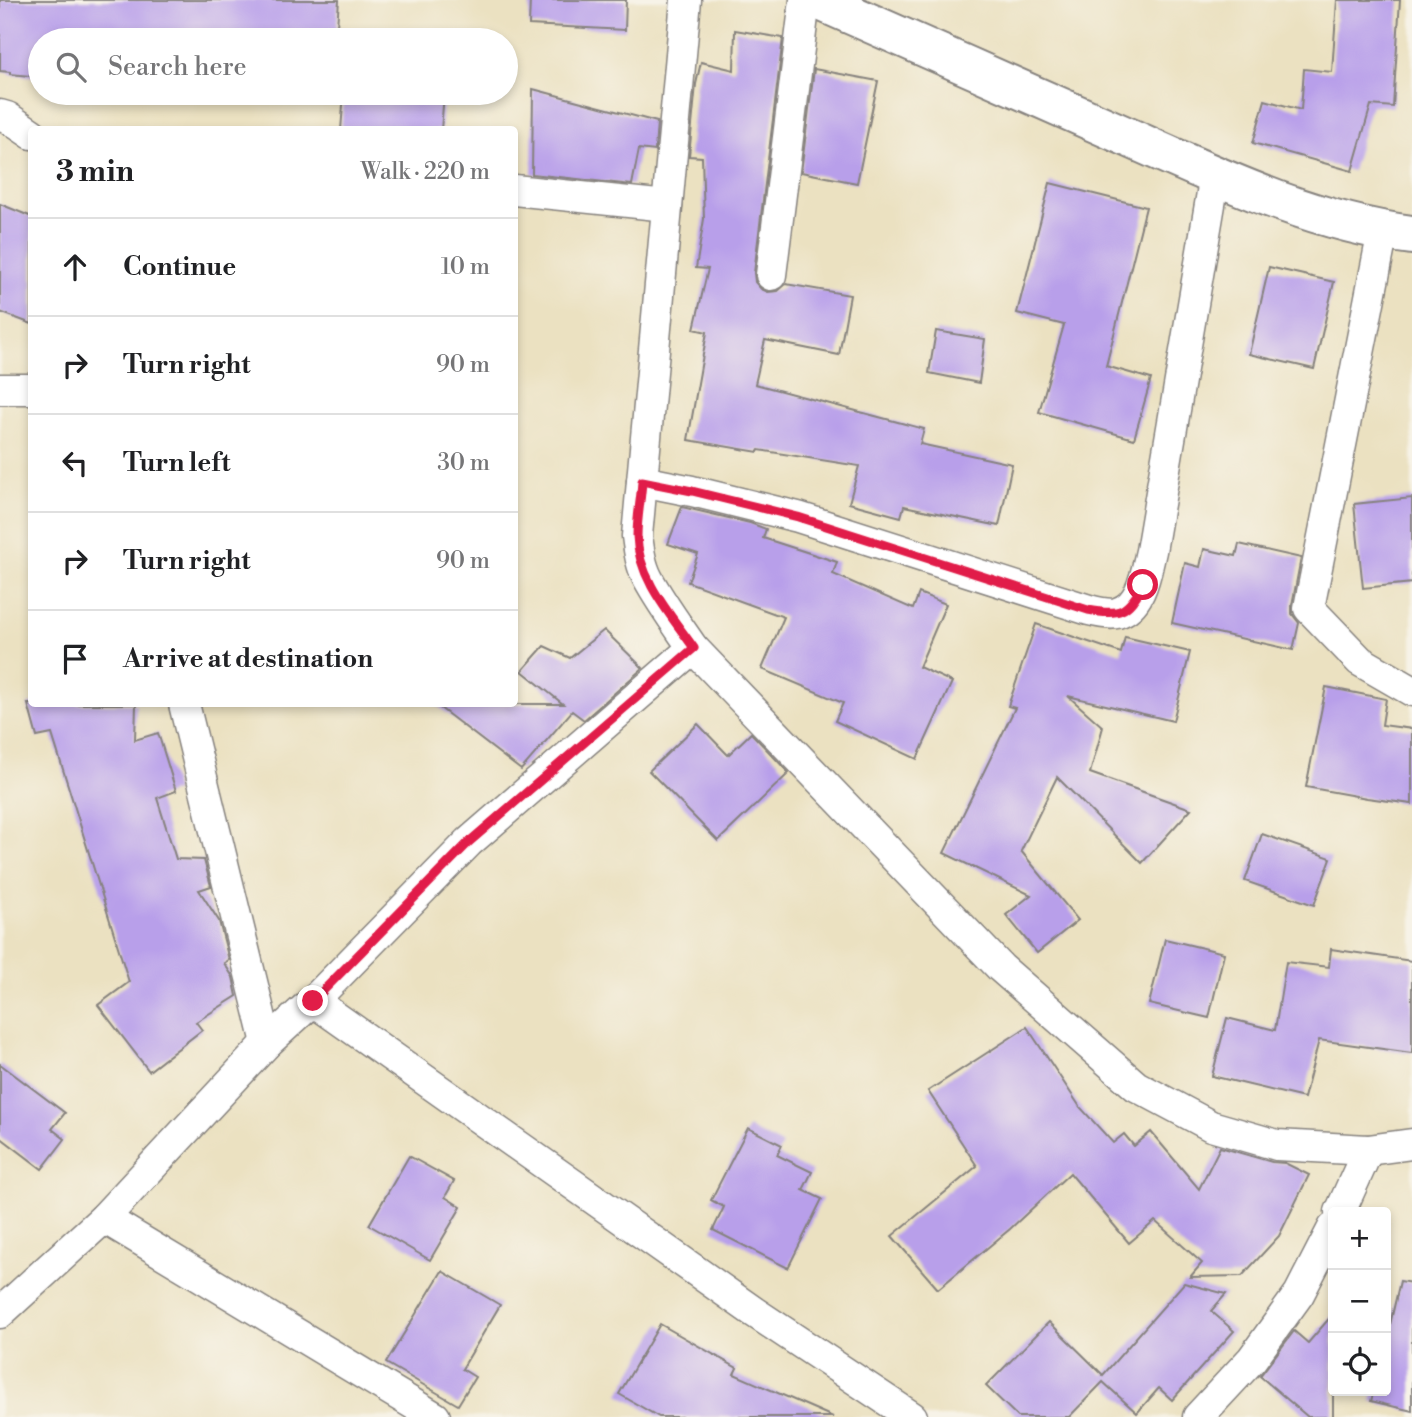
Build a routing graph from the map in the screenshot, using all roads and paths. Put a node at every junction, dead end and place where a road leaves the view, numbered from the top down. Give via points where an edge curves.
1 (686, 0) edge
2 (805, 0) edge
3 (818, 0) edge
4 (0, 115) edge
5 (28, 131) edge
6 (1215, 175) junction
7 (518, 190) edge
8 (667, 206) junction
9 (1398, 233) edge
10 (771, 275) dead end
11 (0, 389) edge
12 (28, 389) edge
13 (642, 481) junction
14 (694, 648) junction
15 (1412, 691) edge
16 (185, 707) edge
17 (313, 1001) junction
18 (267, 1043) junction
19 (1412, 1144) edge
20 (1368, 1150) junction
21 (1342, 1207) edge
22 (104, 1218) junction
23 (1328, 1238) edge
24 (5, 1299) edge
25 (435, 1417) edge
26 (912, 1417) edge
27 (1198, 1417) edge

1 - 8 street
2 - 10 street
3 - 6 street
4 - 5 street
6 - 9 street via 1314,213
6 - 13 street via 1151,551 1143,585 1135,599 1116,614 1088,610 798,517
7 - 8 street
8 - 13 street
9 - 15 street via 1309,608 1360,661
11 - 12 street
13 - 14 street via 637,536 640,557 647,577
14 - 17 street via 469,842
14 - 20 street via 1001,968 1136,1086 1210,1126 1264,1141
16 - 18 street
17 - 18 street
17 - 26 street via 754,1312
18 - 22 street
19 - 20 street
20 - 21 street
22 - 24 street
22 - 25 street
23 - 27 street via 1299,1294 1252,1359

